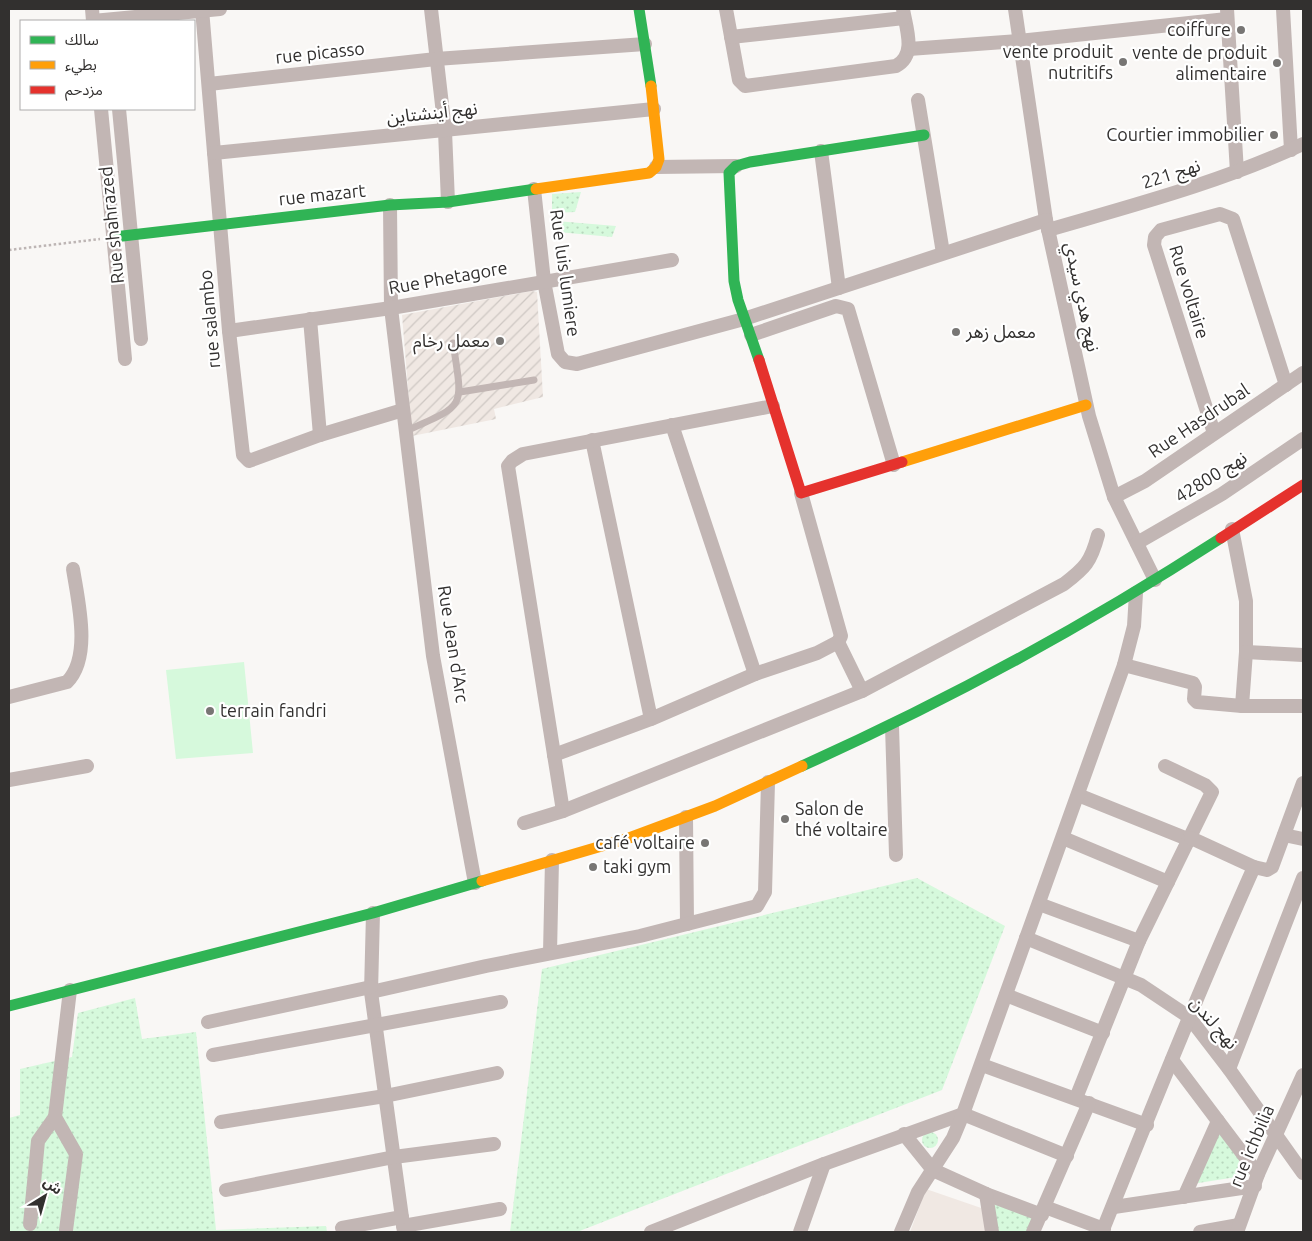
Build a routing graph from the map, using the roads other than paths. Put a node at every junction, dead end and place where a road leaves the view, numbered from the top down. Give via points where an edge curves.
1 (220, 9) edge
2 (431, 9) edge
3 (639, 9) edge
4 (726, 9) edge
5 (1015, 9) edge
6 (1283, 9) edge
7 (202, 10) edge
8 (904, 13) edge
9 (1227, 14) edge
10 (110, 16) edge
11 (96, 20) edge
12 (731, 37) junction
13 (1019, 41) junction
14 (646, 44) junction
15 (909, 49) junction
16 (436, 59) junction
17 (209, 84) junction
18 (918, 100) dead end
19 (654, 109) junction
20 (102, 110) edge
21 (119, 110) edge
22 (445, 131) junction
23 (924, 135) junction
24 (1297, 147) edge
25 (821, 151) junction
26 (214, 153) junction
27 (736, 166) junction
28 (656, 167) junction
29 (1237, 172) junction
30 (534, 189) junction
31 (448, 202) junction
32 (390, 205) junction
33 (220, 224) junction
34 (1047, 225) junction
35 (132, 234) junction
36 (114, 237) junction
37 (944, 253) junction
38 (672, 260) dead end
39 (544, 281) junction
40 (839, 288) junction
41 (391, 308) junction
42 (744, 319) junction
43 (310, 320) junction
44 (229, 331) junction
45 (751, 335) junction
46 (141, 338) dead end
47 (453, 343) dead end
48 (125, 359) dead end
49 (1303, 373) edge
50 (534, 380) dead end
51 (1286, 385) junction
52 (460, 392) junction
53 (1086, 405) junction
54 (773, 406) junction
55 (403, 410) junction
56 (672, 425) junction
57 (406, 431) junction
58 (1214, 433) junction
59 (320, 435) junction
60 (1303, 439) edge
61 (592, 440) junction
62 (894, 465) junction
63 (1303, 485) edge
64 (801, 494) junction
65 (1114, 497) junction
66 (1232, 529) junction
67 (1098, 535) dead end
68 (1137, 543) junction
69 (73, 569) dead end
70 (1156, 580) junction
71 (1136, 593) junction
72 (838, 642) junction
73 (1246, 652) junction
74 (1303, 656) edge
75 (1124, 665) junction
76 (755, 674) junction
77 (862, 691) junction
78 (9, 697) edge
79 (1242, 706) junction
80 (1303, 706) edge
81 (651, 719) junction
82 (892, 726) junction
83 (554, 755) junction
84 (87, 766) dead end
85 (1165, 766) dead end
86 (9, 780) edge
87 (768, 782) junction
88 (1303, 783) edge
89 (1078, 795) junction
90 (563, 811) junction
91 (686, 817) junction
92 (524, 823) dead end
93 (1284, 834) junction
94 (1063, 838) junction
95 (1190, 839) junction
96 (1303, 839) edge
97 (896, 854) dead end
98 (552, 860) junction
99 (1254, 867) junction
100 (1303, 878) edge
101 (1168, 882) junction
102 (475, 883) junction
103 (1039, 904) junction
104 (373, 913) junction
105 (687, 924) junction
106 (1026, 938) junction
107 (1139, 941) junction
108 (550, 953) junction
109 (1125, 977) junction
110 (70, 990) junction
111 (371, 990) junction
112 (1006, 995) junction
113 (502, 1002) dead end
114 (9, 1006) edge
115 (1189, 1017) junction
116 (208, 1022) dead end
117 (376, 1024) junction
118 (1103, 1033) junction
119 (213, 1055) dead end
120 (1172, 1060) junction
121 (982, 1065) junction
122 (1229, 1069) junction
123 (497, 1072) dead end
124 (1303, 1075) edge
125 (385, 1096) junction
126 (1083, 1100) junction
127 (964, 1114) junction
128 (55, 1117) junction
129 (1218, 1121) junction
130 (221, 1122) dead end
131 (1147, 1125) junction
132 (904, 1134) junction
133 (1278, 1135) junction
134 (494, 1144) dead end
135 (1067, 1156) junction
136 (394, 1157) junction
137 (824, 1164) junction
138 (932, 1170) junction
139 (1303, 1173) edge
140 (1256, 1180) junction
141 (226, 1190) dead end
142 (986, 1194) junction
143 (1184, 1196) junction
144 (1114, 1207) junction
145 (500, 1209) dead end
146 (1043, 1211) junction
147 (30, 1224) dead end
148 (403, 1225) edge
149 (342, 1228) dead end
150 (1238, 1228) edge
151 (66, 1230) dead end
152 (1103, 1230) edge
153 (652, 1232) edge
154 (800, 1232) edge
155 (900, 1232) edge
156 (992, 1232) edge
157 (1033, 1232) edge
158 (1200, 1232) edge

1 - 7 street
2 - 16 street
3 - 14 street
4 - 12 street
5 - 13 street, نهج هدي سيدي
6 - 24 street
7 - 10 street
7 - 17 street, rue salambo
8 - 12 street
8 - 15 street
9 - 13 street
9 - 29 street
10 - 11 street
12 - 15 street via 739,80 745,86 896,66 907,56
13 - 15 street
13 - 34 street, نهج هدي سيدي
14 - 16 street, rue picasso
14 - 19 street
16 - 17 street, rue picasso
16 - 22 street
17 - 26 street, rue salambo
18 - 23 street
19 - 22 street, نهج أينشتاين
19 - 28 street via 659,159
20 - 36 street
21 - 35 street, Rue shahrazed
22 - 26 street, نهج أينشتاين
22 - 31 street
23 - 25 street
23 - 37 street
24 - 29 street, نهج 221
25 - 27 street
25 - 40 street
26 - 33 street, rue salambo
27 - 28 street
27 - 42 street via 729,173 728,188 734,281
28 - 30 street, rue mazart via 650,173
29 - 34 street, نهج 221 via 1157,199
30 - 31 street, rue mazart
30 - 39 street, Rue luis lumiere
31 - 32 street, rue mazart
32 - 33 street, rue mazart
32 - 41 street, Rue Jean d'Arc
33 - 35 street, rue mazart
33 - 44 street, rue salambo
34 - 37 street, نهج 221
34 - 53 street, نهج هدي سيدي
35 - 36 street, rue mazart
35 - 46 street, Rue shahrazed
36 - 48 street
37 - 40 street, نهج 221
38 - 39 street, Rue Phetagore
39 - 41 street, Rue Phetagore
39 - 42 street, Rue luis lumiere via 558,354 565,362 577,364
40 - 42 street, Rue luis lumiere
41 - 43 street, Rue Phetagore
41 - 55 street, Rue Jean d'Arc
42 - 45 street
43 - 44 street, Rue Phetagore
43 - 59 street
44 - 59 street, rue salambo via 245,459 249,461
45 - 54 street
45 - 62 street via 836,306 848,309
47 - 52 lane
49 - 51 street, Rue Hasdrubal
50 - 52 lane
51 - 58 street, Rue Hasdrubal
51 - 58 street, Rue voltaire via 1233,219 1220,214 1161,230 1154,245
52 - 57 lane via 449,412
53 - 62 street
53 - 65 street, نهج هدي سيدي
54 - 56 street
54 - 64 street
55 - 57 street, Rue Jean d'Arc
55 - 59 street, rue salambo
56 - 61 street
56 - 76 street
57 - 102 street, Rue Jean d'Arc via 433,656
58 - 65 street, Rue Hasdrubal via 1145,481
60 - 68 street, نهج 42800 via 1222,494
61 - 81 street
61 - 83 street via 523,454 508,466
62 - 64 street
63 - 66 street
64 - 72 street via 842,636
65 - 68 street, نهج هدي سيدي
66 - 70 street
66 - 73 street via 1246,601
67 - 77 street via 1092,558 1064,584
68 - 70 street, نهج هدي سيدي
69 - 78 street via 81,620 81,641 74,675 66,682
70 - 71 street
71 - 75 street via 1134,626
71 - 82 street
72 - 76 street
72 - 77 street
73 - 74 street
73 - 79 street
75 - 79 street via 1193,683 1197,702
75 - 89 street
76 - 81 street
77 - 90 street
79 - 80 street
81 - 83 street
82 - 87 street
82 - 97 street
83 - 90 street
84 - 86 street
85 - 95 street via 1205,785 1212,792
87 - 91 street
87 - 105 street via 765,892 762,901 758,906
88 - 93 street
89 - 94 street
89 - 95 street
90 - 92 street
91 - 98 street via 629,838
91 - 105 street
93 - 96 street
93 - 99 street via 1272,867 1267,870
94 - 101 street
94 - 103 street
95 - 99 street
95 - 101 street
98 - 102 street
98 - 108 street
99 - 115 street
100 - 122 street
101 - 107 street
102 - 104 street
103 - 106 street
103 - 107 street
104 - 110 street
104 - 111 street
105 - 108 street
106 - 109 street, نهج لندن
106 - 112 street
107 - 109 street
108 - 111 street
109 - 115 street, نهج لندن via 1156,993
109 - 118 street
110 - 114 street
110 - 128 street
111 - 116 street
111 - 117 street
112 - 118 street
112 - 121 street
113 - 117 street
115 - 120 street
115 - 122 street, نهج لندن
117 - 119 street
117 - 125 street
118 - 126 street
120 - 129 street
120 - 131 street
121 - 126 street
121 - 127 street
122 - 133 street, نهج لندن
123 - 125 street
124 - 133 street, rue ichbilia
125 - 130 street
125 - 136 street
126 - 131 street
126 - 135 street
127 - 132 street
127 - 135 street
127 - 138 street
128 - 147 street via 38,1141
128 - 151 street via 76,1154
129 - 140 street
129 - 143 street
131 - 144 street
132 - 137 street
132 - 138 street
133 - 139 street, نهج لندن
133 - 140 street, rue ichbilia
134 - 136 street
135 - 146 street
136 - 141 street
136 - 148 street
137 - 153 street
137 - 154 street
138 - 142 street
138 - 155 street
140 - 143 street
140 - 150 street, rue ichbilia
142 - 146 street
142 - 156 street
143 - 144 street
144 - 152 street
145 - 148 street
146 - 152 street
146 - 157 street
148 - 149 street
150 - 158 street

